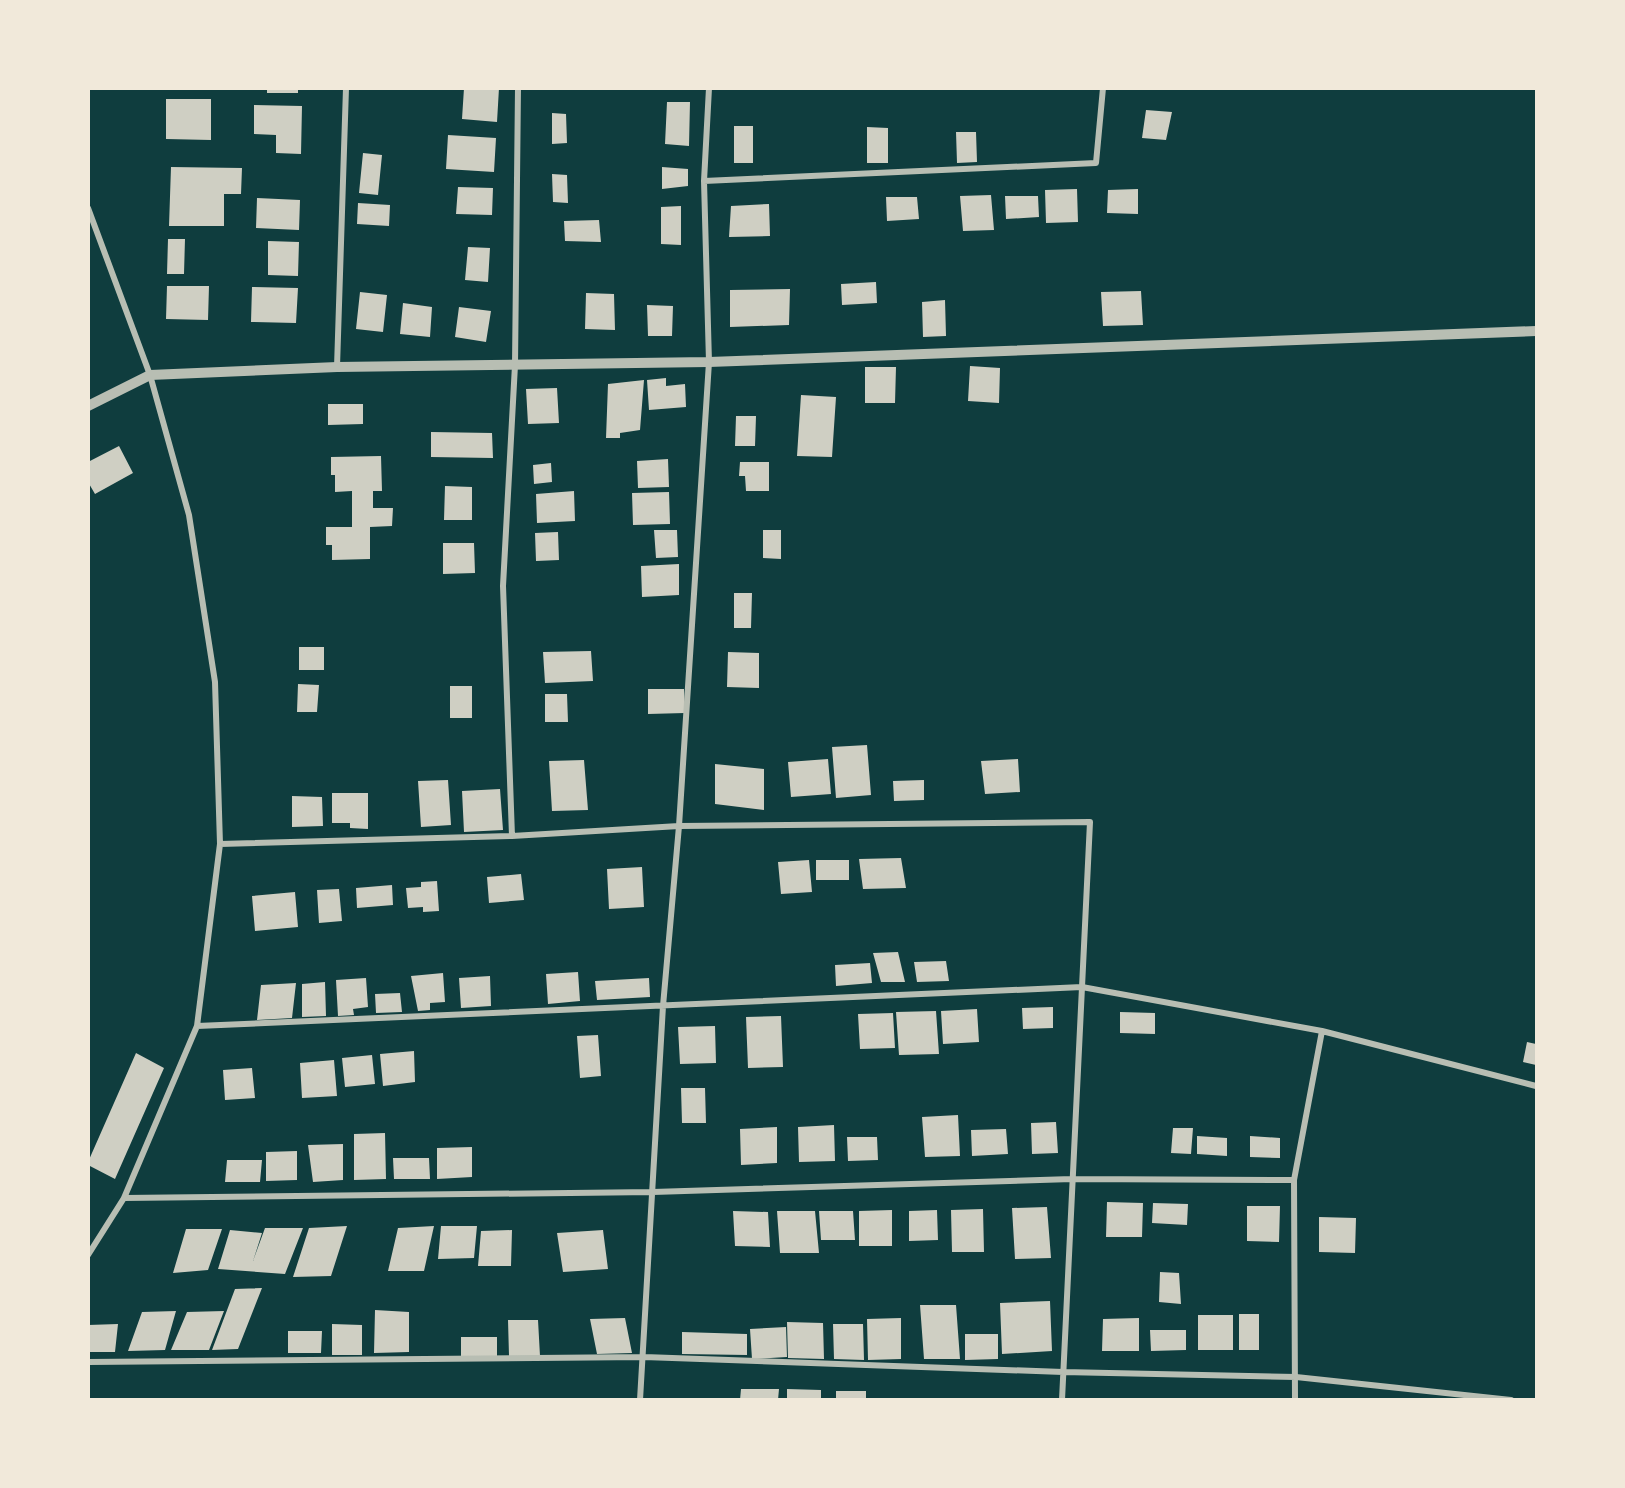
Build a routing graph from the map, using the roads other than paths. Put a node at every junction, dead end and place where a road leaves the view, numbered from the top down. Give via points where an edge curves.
1 (346, 88) edge
2 (518, 88) edge
3 (709, 88) edge
4 (1103, 88) edge
5 (704, 181) junction
6 (88, 208) edge
7 (96, 228) junction
8 (88, 232) edge
9 (1536, 331) edge
10 (710, 362) junction
11 (515, 364) junction
12 (337, 367) junction
13 (150, 375) junction
14 (88, 406) edge
15 (678, 826) junction
16 (512, 836) junction
17 (220, 844) junction
18 (1082, 987) junction
19 (663, 1006) junction
20 (196, 1026) junction
21 (1322, 1031) junction
22 (1536, 1086) edge
23 (1072, 1179) junction
24 (1294, 1180) junction
25 (653, 1192) junction
26 (124, 1198) junction
27 (88, 1255) edge
28 (644, 1358) junction
29 (88, 1362) edge
30 (1063, 1372) junction
31 (1296, 1377) junction
32 (640, 1400) edge
33 (1062, 1400) edge
34 (1294, 1400) edge
35 (1511, 1400) edge

1 - 12 street
2 - 11 street
3 - 5 street
4 - 5 street via 1096,163
5 - 10 street
6 - 7 street
7 - 8 street
7 - 13 street
9 - 10 street
10 - 11 street
10 - 15 street
11 - 12 street
11 - 16 street via 503,586
12 - 13 street
13 - 14 street
13 - 17 street via 189,515 213,671
15 - 16 street
15 - 18 street via 1090,822
15 - 19 street
16 - 17 street
17 - 20 street
18 - 19 street
18 - 21 street
18 - 23 street
19 - 20 street
19 - 25 street
20 - 26 street
21 - 22 street
21 - 24 street
23 - 24 street
23 - 25 street
23 - 30 street
24 - 31 street
25 - 26 street
25 - 28 street
26 - 27 street
28 - 29 street
28 - 30 street
28 - 32 street
30 - 31 street
30 - 33 street
31 - 34 street
31 - 35 street

